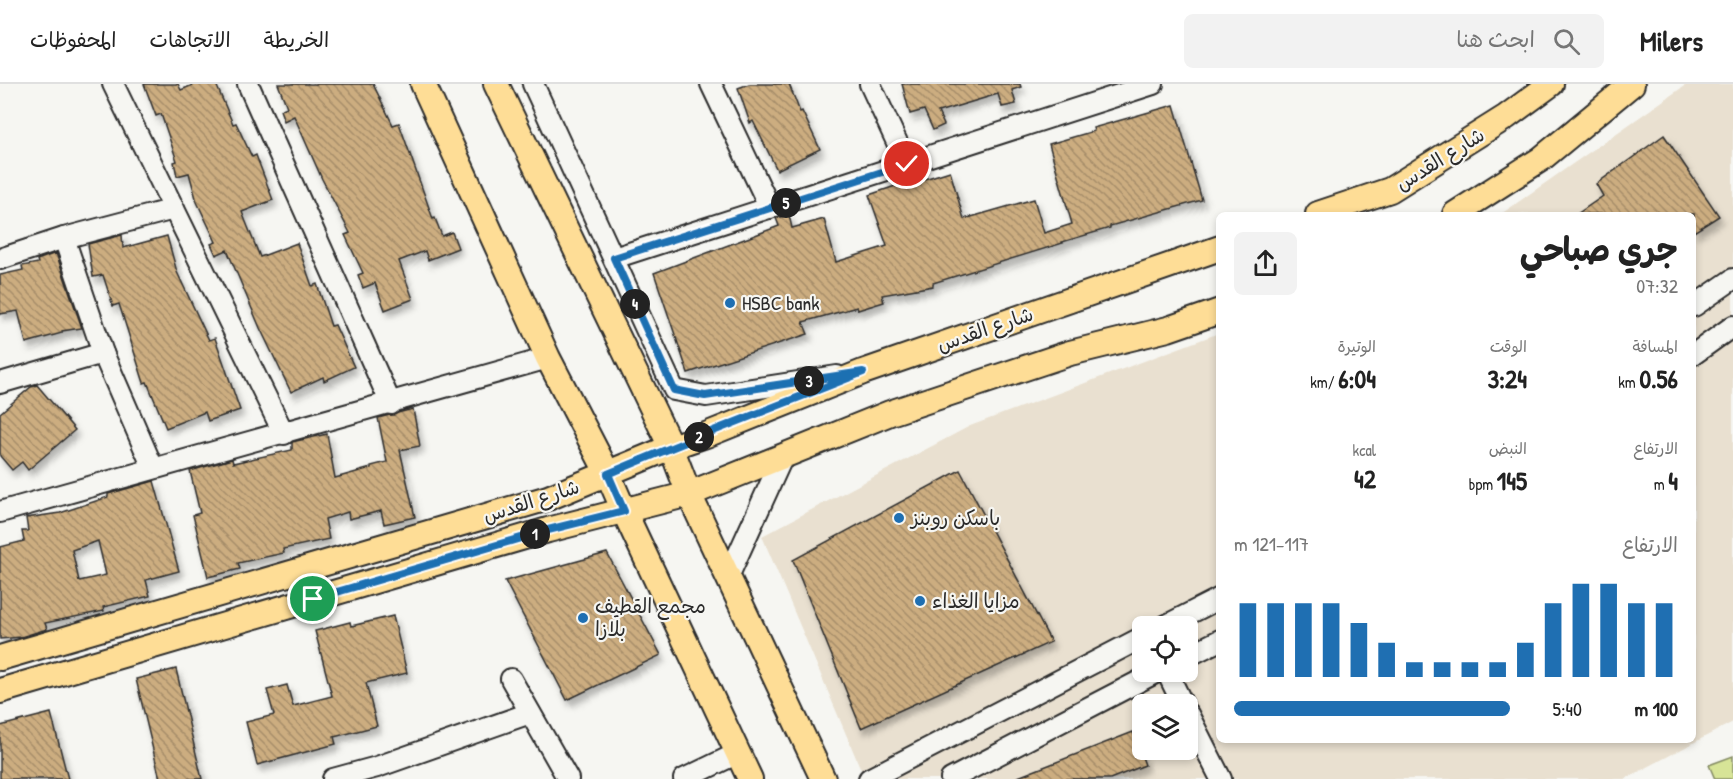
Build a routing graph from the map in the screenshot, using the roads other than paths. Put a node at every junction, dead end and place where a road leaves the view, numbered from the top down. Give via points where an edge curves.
1 (113, 84) edge
2 (248, 84) edge
3 (423, 84) edge
4 (496, 84) edge
5 (533, 84) edge
6 (711, 84) edge
7 (870, 84) edge
8 (1153, 84) edge
9 (1551, 84) edge
10 (1632, 84) edge
11 (907, 164) junction
12 (770, 208) junction
13 (174, 209) junction
14 (1324, 212) edge
15 (1458, 212) edge
16 (64, 238) junction
17 (1216, 249) edge
18 (614, 258) junction
19 (0, 259) edge
20 (1733, 279) edge
21 (1696, 305) edge
22 (1216, 312) edge
23 (1733, 326) edge
24 (103, 353) junction
25 (1696, 353) edge
26 (548, 358) junction
27 (863, 372) junction
28 (0, 383) edge
29 (391, 404) junction
30 (284, 434) junction
31 (671, 447) junction
32 (783, 456) junction
33 (153, 468) junction
34 (608, 474) junction
35 (689, 494) junction
36 (624, 511) junction
37 (0, 512) edge
38 (728, 577) junction
39 (1216, 599) edge
40 (1183, 616) edge
41 (1216, 642) edge
42 (1132, 643) edge
43 (1198, 651) edge
44 (0, 658) edge
45 (511, 679) dead end
46 (1138, 682) edge
47 (0, 691) edge
48 (530, 712) junction
49 (1198, 734) edge
50 (738, 753) junction
51 (380, 773) edge
52 (333, 779) edge
53 (568, 779) edge
54 (684, 779) edge
55 (750, 779) edge
56 (823, 779) edge
57 (869, 779) edge
58 (951, 779) edge
59 (1221, 779) edge

1 - 13 street
2 - 29 street
3 - 26 main road
4 - 31 main road
5 - 18 street
6 - 12 street
7 - 11 street
8 - 11 street
9 - 14 main road, شارع القدس via 1390,190
10 - 15 main road via 1541,159
11 - 12 street
12 - 18 street
13 - 16 street
13 - 30 street
16 - 19 street
16 - 24 street
17 - 27 main road, شارع القدس
18 - 27 street via 674,390 705,396
20 - 21 street
22 - 32 main road via 1168,329 1070,353 890,413
23 - 25 street
24 - 28 street
24 - 33 street
26 - 29 street
26 - 34 main road
27 - 31 main road, شارع القدس
29 - 30 street
30 - 33 street
31 - 34 main road, شارع القدس
31 - 35 main road
32 - 35 main road
32 - 38 street
33 - 37 street
34 - 36 main road
34 - 44 main road, شارع القدس via 548,498
35 - 36 main road
35 - 38 main road
36 - 47 main road
36 - 50 main road
38 - 56 main road
39 - 40 street
41 - 43 street
42 - 57 street
45 - 48 street
46 - 58 street
48 - 51 street
48 - 53 street
49 - 59 street
50 - 54 street
50 - 55 main road
51 - 52 street

